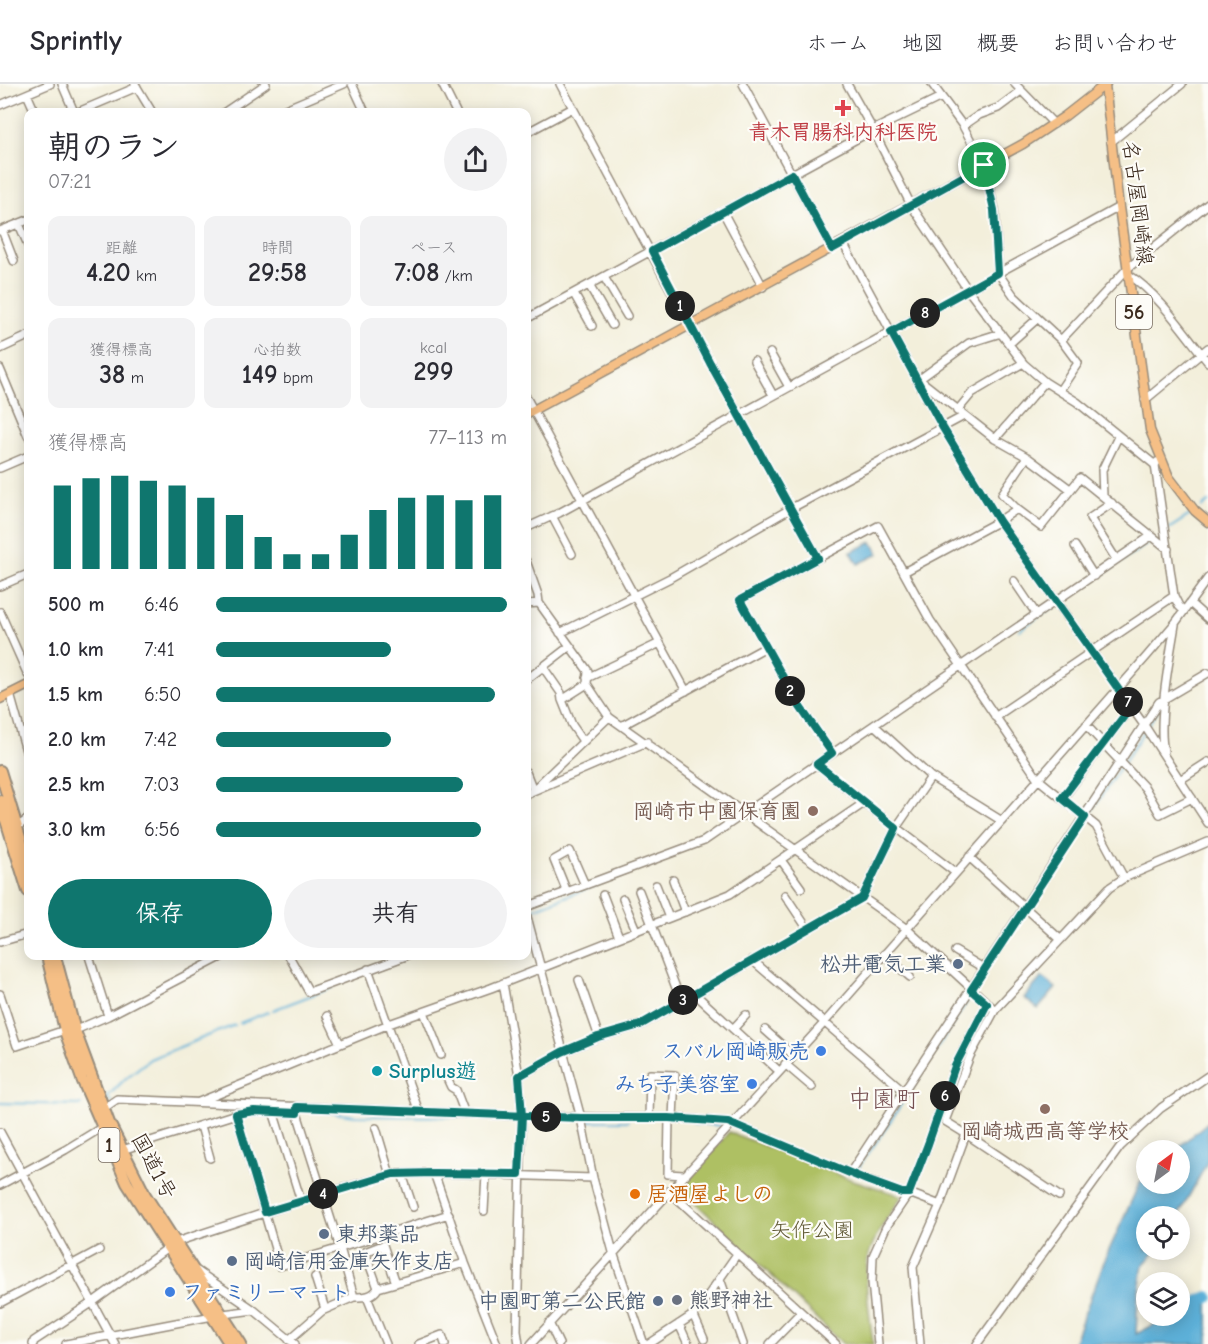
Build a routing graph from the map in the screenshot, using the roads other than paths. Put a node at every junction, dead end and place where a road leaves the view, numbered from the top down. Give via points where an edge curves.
1 (50, 84) edge
2 (62, 84) edge
3 (266, 84) edge
4 (344, 84) edge
5 (352, 84) edge
6 (442, 84) edge
7 (560, 84) edge
8 (743, 84) edge
9 (848, 84) edge
10 (932, 84) edge
11 (1015, 84) edge
12 (1098, 84) edge
13 (1105, 84) edge
14 (1182, 84) edge
15 (136, 86) edge
16 (1021, 91) junction
17 (27, 94) junction
18 (941, 97) junction
19 (0, 105) edge
20 (33, 108) edge
21 (74, 108) edge
22 (85, 108) edge
23 (150, 108) edge
24 (231, 108) edge
25 (287, 108) edge
26 (363, 108) edge
27 (454, 108) edge
28 (573, 108) junction
29 (1054, 124) junction
30 (963, 126) junction
31 (531, 130) edge
32 (873, 130) junction
33 (1111, 142) junction
34 (984, 165) junction
35 (792, 174) junction
36 (1208, 204) edge
37 (911, 205) junction
38 (1119, 207) junction
39 (723, 212) junction
40 (24, 222) edge
41 (19, 224) junction
42 (1, 231) edge
43 (24, 236) edge
44 (843, 243) junction
45 (832, 249) junction
46 (652, 251) junction
47 (14, 261) dead end
48 (1128, 271) junction
49 (998, 273) junction
50 (604, 277) junction
51 (589, 285) junction
52 (763, 287) junction
53 (968, 290) junction
54 (574, 294) junction
55 (531, 316) edge
56 (627, 316) dead end
57 (1037, 319) junction
58 (612, 325) dead end
59 (690, 325) junction
60 (592, 326) dead end
61 (891, 332) junction
62 (1001, 333) junction
63 (24, 338) edge
64 (1060, 340) junction
65 (1009, 344) junction
66 (1208, 348) edge
67 (0, 349) edge
68 (770, 353) dead end
69 (1201, 354) junction
70 (754, 361) dead end
71 (1208, 362) edge
72 (1023, 363) junction
73 (0, 369) edge
74 (919, 381) junction
75 (1046, 382) junction
76 (789, 387) junction
77 (1060, 390) junction
78 (773, 395) junction
79 (1145, 400) junction
80 (531, 411) edge
81 (957, 411) junction
82 (531, 414) edge
83 (738, 414) junction
84 (964, 416) junction
85 (24, 426) edge
86 (943, 428) junction
87 (1118, 436) junction
88 (995, 439) junction
89 (1027, 457) junction
90 (24, 458) edge
91 (1158, 461) junction
92 (0, 468) edge
93 (1070, 489) junction
94 (1104, 496) junction
95 (583, 499) junction
96 (1112, 503) junction
97 (790, 509) junction
98 (1017, 509) junction
99 (552, 516) junction
100 (999, 521) junction
101 (1208, 522) edge
102 (531, 526) edge
103 (1166, 530) junction
104 (1154, 538) junction
105 (1075, 546) dead end
106 (1168, 549) junction
107 (572, 554) dead end
108 (818, 558) junction
109 (1116, 559) junction
110 (904, 572) junction
111 (24, 576) edge
112 (1094, 576) junction
113 (531, 577) edge
114 (1208, 578) edge
115 (1014, 582) dead end
116 (0, 586) edge
117 (634, 596) junction
118 (1174, 596) junction
119 (1057, 602) junction
120 (539, 603) junction
121 (1190, 603) junction
122 (531, 604) edge
123 (1184, 610) junction
124 (0, 612) edge
125 (1037, 615) junction
126 (1208, 619) edge
127 (1176, 622) junction
128 (560, 633) junction
129 (660, 643) junction
130 (570, 646) junction
131 (766, 647) junction
132 (1092, 651) junction
133 (24, 666) edge
134 (961, 666) junction
135 (543, 667) junction
136 (1208, 673) edge
137 (531, 676) edge
138 (587, 681) junction
139 (24, 687) edge
140 (1118, 689) junction
141 (686, 691) junction
142 (10, 694) junction
143 (0, 699) edge
144 (562, 700) junction
145 (1164, 701) junction
146 (1131, 707) junction
147 (609, 717) junction
148 (995, 717) junction
149 (1144, 724) junction
150 (623, 725) junction
151 (874, 725) junction
152 (1086, 725) junction
153 (583, 741) junction
154 (647, 742) junction
155 (24, 744) edge
156 (1104, 744) junction
157 (832, 753) junction
158 (1120, 762) junction
159 (1208, 762) edge
160 (817, 764) junction
161 (1172, 768) junction
162 (0, 771) edge
163 (931, 777) junction
164 (1038, 779) junction
165 (1180, 780) junction
166 (531, 791) edge
167 (531, 792) edge
168 (1062, 798) junction
169 (1192, 798) junction
170 (0, 801) edge
171 (864, 803) junction
172 (745, 813) junction
173 (1085, 817) junction
174 (1002, 821) junction
175 (24, 822) edge
176 (1208, 823) edge
177 (896, 828) junction
178 (13, 830) junction
179 (1208, 842) edge
180 (796, 850) junction
181 (24, 855) edge
182 (969, 857) junction
183 (781, 860) junction
184 (956, 873) junction
185 (24, 875) edge
186 (1124, 878) junction
187 (673, 880) dead end
188 (585, 885) junction
189 (656, 885) dead end
190 (801, 888) dead end
191 (639, 891) dead end
192 (567, 892) junction
193 (603, 895) dead end
194 (785, 895) dead end
195 (862, 898) junction
196 (623, 899) dead end
197 (531, 905) edge
198 (1025, 908) junction
199 (685, 912) junction
200 (669, 918) junction
201 (653, 924) junction
202 (807, 928) junction
203 (907, 929) junction
204 (636, 930) junction
205 (531, 933) edge
206 (24, 935) edge
207 (619, 937) junction
208 (1060, 939) junction
209 (0, 942) edge
210 (955, 951) dead end
211 (884, 954) junction
212 (48, 960) edge
213 (56, 960) edge
214 (90, 960) edge
215 (215, 960) edge
216 (292, 960) edge
217 (394, 960) edge
218 (752, 960) junction
219 (540, 968) junction
220 (368, 969) junction
221 (985, 969) junction
222 (909, 977) dead end
223 (579, 980) dead end
224 (503, 983) junction
225 (971, 990) junction
226 (0, 994) edge
227 (695, 994) junction
228 (681, 1001) junction
229 (987, 1004) junction
230 (995, 1010) junction
231 (424, 1011) junction
232 (746, 1015) dead end
233 (108, 1016) junction
234 (327, 1016) dead end
235 (824, 1023) junction
236 (389, 1024) junction
237 (733, 1029) junction
238 (765, 1030) dead end
239 (69, 1032) junction
240 (598, 1037) junction
241 (340, 1044) junction
242 (562, 1052) junction
243 (441, 1055) dead end
244 (793, 1055) junction
245 (785, 1064) junction
246 (779, 1071) junction
247 (445, 1074) dead end
248 (519, 1076) junction
249 (1208, 1076) edge
250 (812, 1087) dead end
251 (904, 1091) junction
252 (197, 1103) junction
253 (104, 1108) junction
254 (297, 1110) junction
255 (273, 1111) junction
256 (419, 1112) junction
257 (236, 1114) junction
258 (465, 1114) junction
259 (522, 1116) junction
260 (581, 1118) junction
261 (649, 1118) junction
262 (671, 1118) junction
263 (732, 1124) junction
264 (201, 1126) junction
265 (101, 1128) junction
266 (376, 1128) dead end
267 (0, 1132) edge
268 (966, 1134) junction
269 (122, 1150) junction
270 (210, 1158) dead end
271 (22, 1172) junction
272 (434, 1173) junction
273 (850, 1173) junction
274 (402, 1174) junction
275 (486, 1174) junction
276 (519, 1174) junction
277 (390, 1175) junction
278 (683, 1175) junction
279 (593, 1178) junction
280 (0, 1185) edge
281 (669, 1191) junction
282 (909, 1193) junction
283 (322, 1194) junction
284 (1059, 1196) dead end
285 (301, 1201) junction
286 (940, 1205) junction
287 (413, 1207) dead end
288 (484, 1211) dead end
289 (265, 1212) junction
290 (449, 1214) junction
291 (172, 1244) junction
292 (340, 1248) junction
293 (99, 1250) dead end
294 (613, 1252) junction
295 (737, 1254) junction
296 (465, 1263) junction
297 (72, 1265) junction
298 (193, 1268) junction
299 (315, 1277) dead end
300 (720, 1279) junction
301 (396, 1283) junction
302 (378, 1288) junction
303 (367, 1297) junction
304 (354, 1298) junction
305 (93, 1302) junction
306 (0, 1303) edge
307 (326, 1309) junction
308 (254, 1310) junction
309 (801, 1312) junction
310 (693, 1314) junction
311 (218, 1315) junction
312 (549, 1323) junction
313 (679, 1324) junction
314 (704, 1339) dead end
315 (113, 1340) edge
316 (292, 1342) edge
317 (33, 1344) edge
318 (66, 1344) edge
319 (230, 1344) edge
320 (241, 1344) edge
321 (386, 1344) edge
322 (419, 1344) edge
323 (445, 1344) edge
324 (497, 1344) edge
325 (519, 1344) edge
326 (531, 1344) edge
327 (559, 1344) edge
328 (644, 1344) edge
329 (650, 1344) edge
330 (688, 1344) edge
331 (742, 1344) edge
332 (770, 1344) edge
333 (836, 1344) edge
334 (878, 1344) edge
335 (920, 1344) edge
336 (977, 1344) edge

1 - 17 street
2 - 21 street
3 - 24 street
4 - 25 street
5 - 26 street
6 - 27 street
7 - 28 street
8 - 35 street
9 - 32 street
10 - 18 street
11 - 16 street
12 - 13 street
13 - 29 main road
13 - 33 main road, 名古屋岡崎線 / 56
14 - 33 street
15 - 22 street
15 - 23 street
16 - 29 street
16 - 30 street
17 - 19 street
17 - 20 street
18 - 30 street
18 - 32 street
28 - 31 street
28 - 46 street
29 - 34 main road
30 - 34 street
32 - 35 street
32 - 37 street
33 - 38 main road, 名古屋岡崎線 / 56
34 - 37 main road
34 - 49 street via 994,210
35 - 39 street
35 - 45 street
36 - 48 street
37 - 44 main road
37 - 53 street
38 - 48 main road, 名古屋岡崎線 / 56
38 - 49 street
39 - 46 street
39 - 52 street
40 - 41 street
41 - 42 street
41 - 43 street
42 - 47 street
44 - 45 main road
44 - 61 street
45 - 52 main road
46 - 50 street
46 - 59 street
48 - 64 street
48 - 69 street
48 - 79 main road, 名古屋岡崎線 / 56
49 - 53 street
49 - 57 street
50 - 51 street
50 - 56 street
51 - 54 street
51 - 58 street
52 - 59 main road
53 - 61 street
53 - 62 street
54 - 55 street
54 - 60 street
57 - 64 street
57 - 65 street
59 - 80 main road
59 - 83 street
61 - 74 street
61 - 76 street
62 - 65 street
62 - 74 street via 969,343
63 - 67 street
64 - 77 street via 1078,363
65 - 72 street
66 - 69 street
68 - 76 street
69 - 71 street
69 - 79 street
70 - 78 street
72 - 75 street
72 - 81 street via 972,393
73 - 85 street
74 - 81 street
74 - 86 street
75 - 77 street
75 - 88 street
76 - 78 street
77 - 87 street
78 - 83 street
79 - 91 main road, 名古屋岡崎線 / 56
81 - 84 street
82 - 95 street
83 - 95 street
83 - 97 street
84 - 86 street
84 - 88 street
86 - 97 street
86 - 100 street
87 - 91 street
87 - 94 street via 1102,470
88 - 89 street
89 - 93 street
89 - 98 street via 1002,494
90 - 92 street
91 - 101 main road, 名古屋岡崎線 / 56 via 1195,511
91 - 103 street
93 - 94 street via 1080,478
93 - 98 street via 1041,527
94 - 96 street
95 - 99 street
95 - 117 street
96 - 104 street
96 - 109 street via 1090,518
97 - 108 street
97 - 117 street
98 - 100 street
99 - 102 street
99 - 107 street
100 - 110 street
100 - 119 street
103 - 104 street
103 - 106 street
104 - 106 street
104 - 109 street
105 - 112 street
106 - 118 street
108 - 110 street via 878,526
108 - 131 street via 740,600
109 - 112 street
110 - 134 street
111 - 116 street
112 - 119 street
113 - 120 street
114 - 121 street
115 - 125 street
117 - 128 street
117 - 129 street
118 - 123 street
118 - 132 street
119 - 125 street
119 - 132 street
120 - 122 street
120 - 128 street
121 - 123 street
121 - 126 street
123 - 127 street
124 - 133 street
125 - 134 street
127 - 140 street
127 - 145 street
128 - 130 street
129 - 138 street
129 - 141 street
130 - 135 street
130 - 138 street via 588,671
131 - 141 street
131 - 157 street
132 - 140 street
132 - 148 street
134 - 148 street
134 - 151 street
135 - 137 street
135 - 144 street
136 - 145 street
138 - 144 street
138 - 147 street
139 - 142 main road
140 - 146 street
140 - 152 street
141 - 150 street
142 - 143 main road
142 - 155 street
144 - 153 street
145 - 149 street via 1159,702
145 - 161 street via 1161,740
146 - 149 street
146 - 156 street
147 - 150 street
147 - 153 street
148 - 164 street
149 - 158 street
149 - 161 street
150 - 154 street
151 - 157 street
151 - 163 street
152 - 156 street
152 - 164 street
153 - 166 street
154 - 167 street
154 - 172 street
156 - 158 street
156 - 168 street
157 - 160 street
158 - 169 street via 1145,788 1160,814
158 - 173 street
159 - 165 street
160 - 171 street
160 - 172 street
161 - 165 street
162 - 178 highway
163 - 174 street
163 - 177 street
164 - 168 street
164 - 174 street
165 - 169 street
168 - 173 street
169 - 176 street
170 - 178 highway
171 - 177 street
171 - 180 street
172 - 180 street
172 - 188 street via 704,841
173 - 186 street via 1096,826
173 - 198 street
174 - 182 street
175 - 178 street
177 - 184 street
177 - 195 street
178 - 181 highway
178 - 185 highway
179 - 186 street
180 - 183 street
180 - 195 street
182 - 184 street
182 - 198 street
183 - 190 street
183 - 199 street via 730,894
184 - 203 street
186 - 208 street via 1109,888
187 - 199 street
188 - 192 street
188 - 192 street via 570,851 554,860
189 - 200 street
191 - 201 street
192 - 197 street
193 - 207 street
194 - 202 street
195 - 202 street
195 - 203 street
196 - 204 street
198 - 208 street
198 - 221 street
199 - 200 street
200 - 201 street
201 - 204 street
201 - 228 street
202 - 218 street
203 - 211 street
203 - 225 street
204 - 207 street
205 - 219 street
206 - 209 street
207 - 219 street
208 - 230 street
210 - 221 street
211 - 222 street
211 - 235 street
212 - 239 highway, 国道1号 / 1
213 - 239 highway, 国道1号 / 1
214 - 233 street
215 - 233 street
216 - 220 street via 309,992
217 - 220 street
218 - 227 street
218 - 235 street
219 - 224 street
219 - 242 street
220 - 236 street
221 - 225 street
223 - 240 street
224 - 231 street
224 - 248 street
225 - 229 street
225 - 251 street
226 - 239 street via 16,1047
227 - 228 street
227 - 237 street
228 - 240 street via 640,1025
229 - 230 street
229 - 282 street via 955,1066
230 - 268 street via 970,1056 945,1121
231 - 236 street
231 - 243 street
232 - 237 street
233 - 239 street
234 - 241 street
235 - 244 street
235 - 251 street
236 - 241 street
236 - 256 street
237 - 246 street
238 - 244 street
239 - 253 highway, 国道1号 / 1
239 - 265 highway, 国道1号 / 1
240 - 242 street
241 - 252 street
242 - 248 street
242 - 260 street
244 - 245 street
245 - 246 street
245 - 250 street
246 - 263 street
247 - 258 street
248 - 259 street
249 - 336 street via 1161,1108 1120,1147
251 - 273 street
252 - 253 street via 117,1099
252 - 254 street
253 - 269 highway, 国道1号 / 1
254 - 255 street
254 - 256 street
254 - 283 street
255 - 257 street
255 - 285 street
256 - 258 street
257 - 264 street
257 - 289 street
258 - 259 street
259 - 260 street
259 - 276 street
260 - 261 street
260 - 279 street
261 - 262 street
261 - 262 street via 650,1074 675,1075
262 - 263 street
262 - 278 street via 668,1174
263 - 273 street
263 - 278 street
264 - 269 street
264 - 270 street
265 - 271 street
265 - 291 highway, 国道1号 / 1 via 127,1183
266 - 277 street
267 - 271 street
268 - 284 street
268 - 286 street
269 - 291 highway, 国道1号 / 1
271 - 280 street
271 - 297 street
272 - 274 street
272 - 275 street
272 - 290 street
273 - 282 street
274 - 277 street
274 - 287 street
275 - 276 street
275 - 288 street
276 - 279 street
276 - 325 street
277 - 283 street
278 - 281 street
279 - 294 street
281 - 294 street
281 - 295 street
282 - 286 street
282 - 334 street via 886,1227 873,1256
283 - 285 street
283 - 292 street
285 - 289 street
286 - 335 street via 913,1267
289 - 291 street
289 - 292 street via 280,1266
290 - 292 street
290 - 296 street
291 - 298 highway, 国道1号 / 1
291 - 305 street
291 - 311 highway, 国道1号 / 1
292 - 304 street
293 - 297 street
294 - 312 street
294 - 328 street
295 - 300 street
295 - 309 street
296 - 301 street
296 - 324 street
297 - 305 street
297 - 306 street
298 - 308 street
298 - 311 highway, 国道1号 / 1
299 - 307 street
300 - 310 street
300 - 331 street
301 - 302 street
301 - 302 street via 383,1245 365,1252
302 - 303 street
303 - 304 street
303 - 321 street
304 - 307 street
305 - 315 street
305 - 317 street
307 - 316 street
308 - 311 street
308 - 316 street
309 - 332 street
309 - 333 street
310 - 313 street
310 - 314 street
311 - 315 street
311 - 319 highway, 国道1号 / 1
311 - 320 highway, 国道1号 / 1
312 - 326 street
312 - 327 street
313 - 329 street
313 - 330 street
315 - 318 street
322 - 323 street via 442,1335

